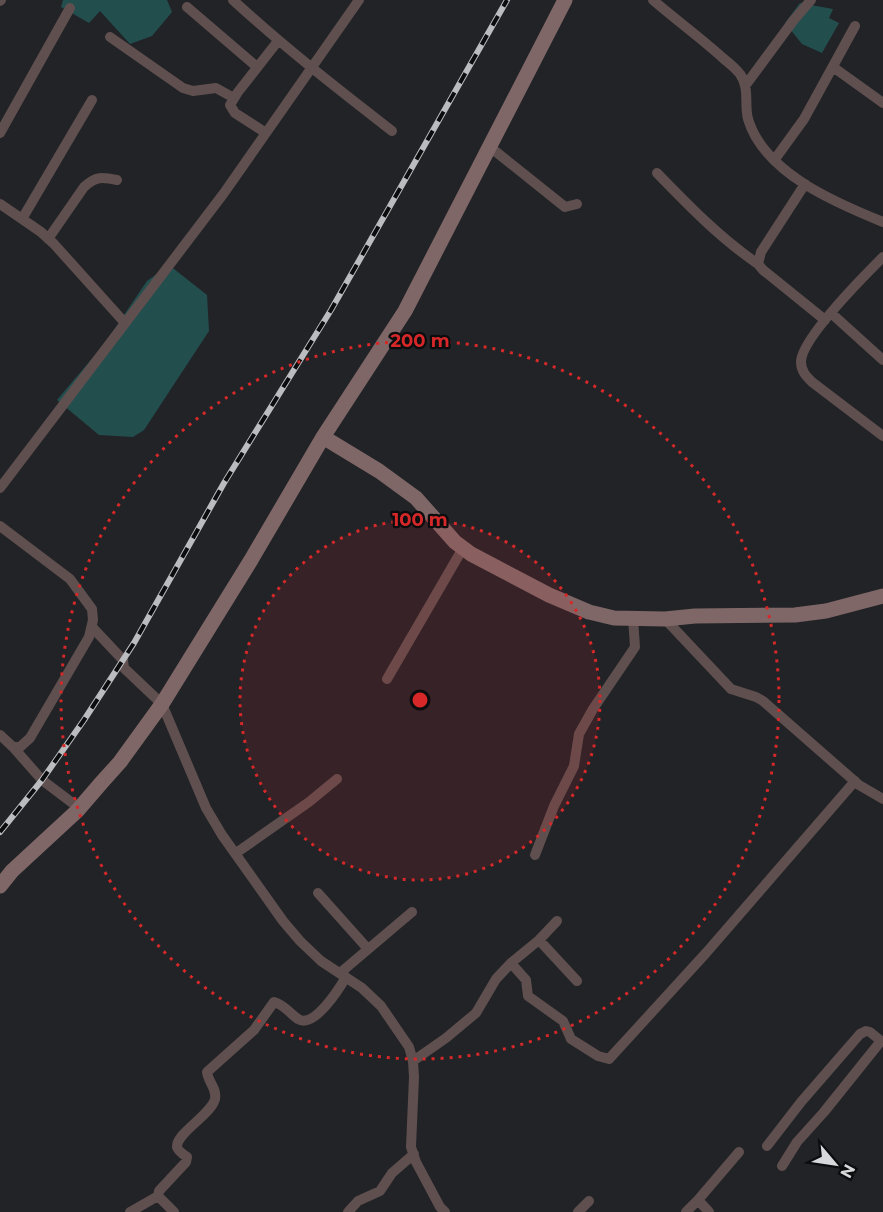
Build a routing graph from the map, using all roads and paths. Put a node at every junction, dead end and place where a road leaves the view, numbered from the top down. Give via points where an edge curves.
1 (233, 0) edge
2 (359, 0) edge
3 (566, 0) edge
4 (653, 0) edge
5 (811, 0) edge
6 (187, 7) dead end
7 (69, 8) dead end
8 (855, 26) dead end
9 (110, 37) dead end
10 (278, 41) junction
11 (257, 67) junction
12 (833, 67) junction
13 (311, 68) junction
14 (746, 86) junction
15 (234, 98) junction
16 (92, 100) dead end
17 (883, 103) edge
18 (392, 131) dead end
19 (0, 133) edge
20 (266, 134) junction
21 (490, 147) junction
22 (775, 159) junction
23 (657, 172) dead end
24 (117, 180) dead end
25 (805, 184) junction
26 (0, 204) edge
27 (577, 204) dead end
28 (22, 219) junction
29 (883, 222) edge
30 (48, 239) junction
31 (883, 256) edge
32 (758, 264) junction
33 (828, 316) junction
34 (125, 322) junction
35 (883, 360) edge
36 (883, 436) edge
37 (323, 437) junction
38 (0, 488) edge
39 (0, 526) edge
40 (463, 548) junction
41 (883, 596) edge
42 (633, 618) junction
43 (665, 619) junction
44 (92, 627) junction
45 (387, 679) dead end
46 (162, 704) junction
47 (0, 735) edge
48 (13, 747) junction
49 (337, 779) dead end
50 (855, 781) junction
51 (883, 799) edge
52 (79, 808) junction
53 (236, 853) junction
54 (535, 855) dead end
55 (0, 886) edge
56 (318, 893) dead end
57 (412, 912) dead end
58 (556, 921) dead end
59 (538, 940) junction
60 (368, 949) junction
61 (511, 963) junction
62 (343, 975) junction
63 (577, 981) dead end
64 (882, 1040) edge
65 (413, 1061) junction
66 (767, 1146) dead end
67 (739, 1152) dead end
68 (414, 1154) junction
69 (782, 1166) dead end
70 (158, 1196) junction
71 (698, 1200) junction
72 (589, 1201) dead end
73 (130, 1212) edge
74 (174, 1212) edge
75 (348, 1212) edge
76 (445, 1212) edge
77 (578, 1212) edge
78 (686, 1212) edge
79 (709, 1212) edge

1 - 10 street
2 - 13 street
3 - 21 street
4 - 14 street via 711,47 740,74
5 - 14 street
6 - 11 street
7 - 19 street
8 - 12 street
9 - 15 street via 183,88 216,88
10 - 11 street
10 - 13 street
11 - 15 street
12 - 17 street
12 - 22 street via 804,119
13 - 18 street
13 - 20 street
14 - 22 street via 748,118
15 - 20 street via 232,110
16 - 28 street
20 - 34 street
21 - 27 street via 565,207
21 - 37 street via 405,311
22 - 25 street
23 - 32 street via 699,216
24 - 30 street via 96,178 84,187
25 - 29 street via 835,202
25 - 32 street via 761,252
26 - 28 street
28 - 30 street
30 - 34 street
31 - 33 street
32 - 33 street
33 - 35 street
33 - 36 street via 802,355 803,372
34 - 38 street
37 - 40 street via 408,493
37 - 46 street
39 - 44 street via 70,579 92,609
40 - 42 street via 568,604 614,618
40 - 45 street
41 - 43 street via 795,615
42 - 43 street
42 - 54 street via 635,647 579,734 574,766
43 - 50 street via 731,689 763,701
44 - 46 street via 123,660 124,668
44 - 48 street via 30,738 20,747
46 - 52 street via 120,762
46 - 53 street via 206,808
47 - 48 street
48 - 52 street via 42,780
49 - 53 street
50 - 51 street
50 - 61 street via 609,1059 571,1039 563,1021 528,996 526,980
52 - 55 street
53 - 62 street via 300,941
56 - 60 street
57 - 60 street
58 - 59 street
59 - 61 street
59 - 63 street
60 - 62 street
61 - 65 street via 489,988 476,1013
62 - 65 street via 381,1006 409,1047
62 - 70 street via 316,1016 306,1021 274,1002 254,1030 207,1072 215,1099 207,1113 180,1140 177,1146 187,1157 186,1162
64 - 66 street via 870,1032 860,1034
64 - 69 street via 797,1142
65 - 68 street
67 - 71 street
68 - 75 street via 392,1173 380,1191 358,1201
68 - 76 street
70 - 73 street
70 - 74 street
71 - 78 street
71 - 79 street
72 - 77 street

